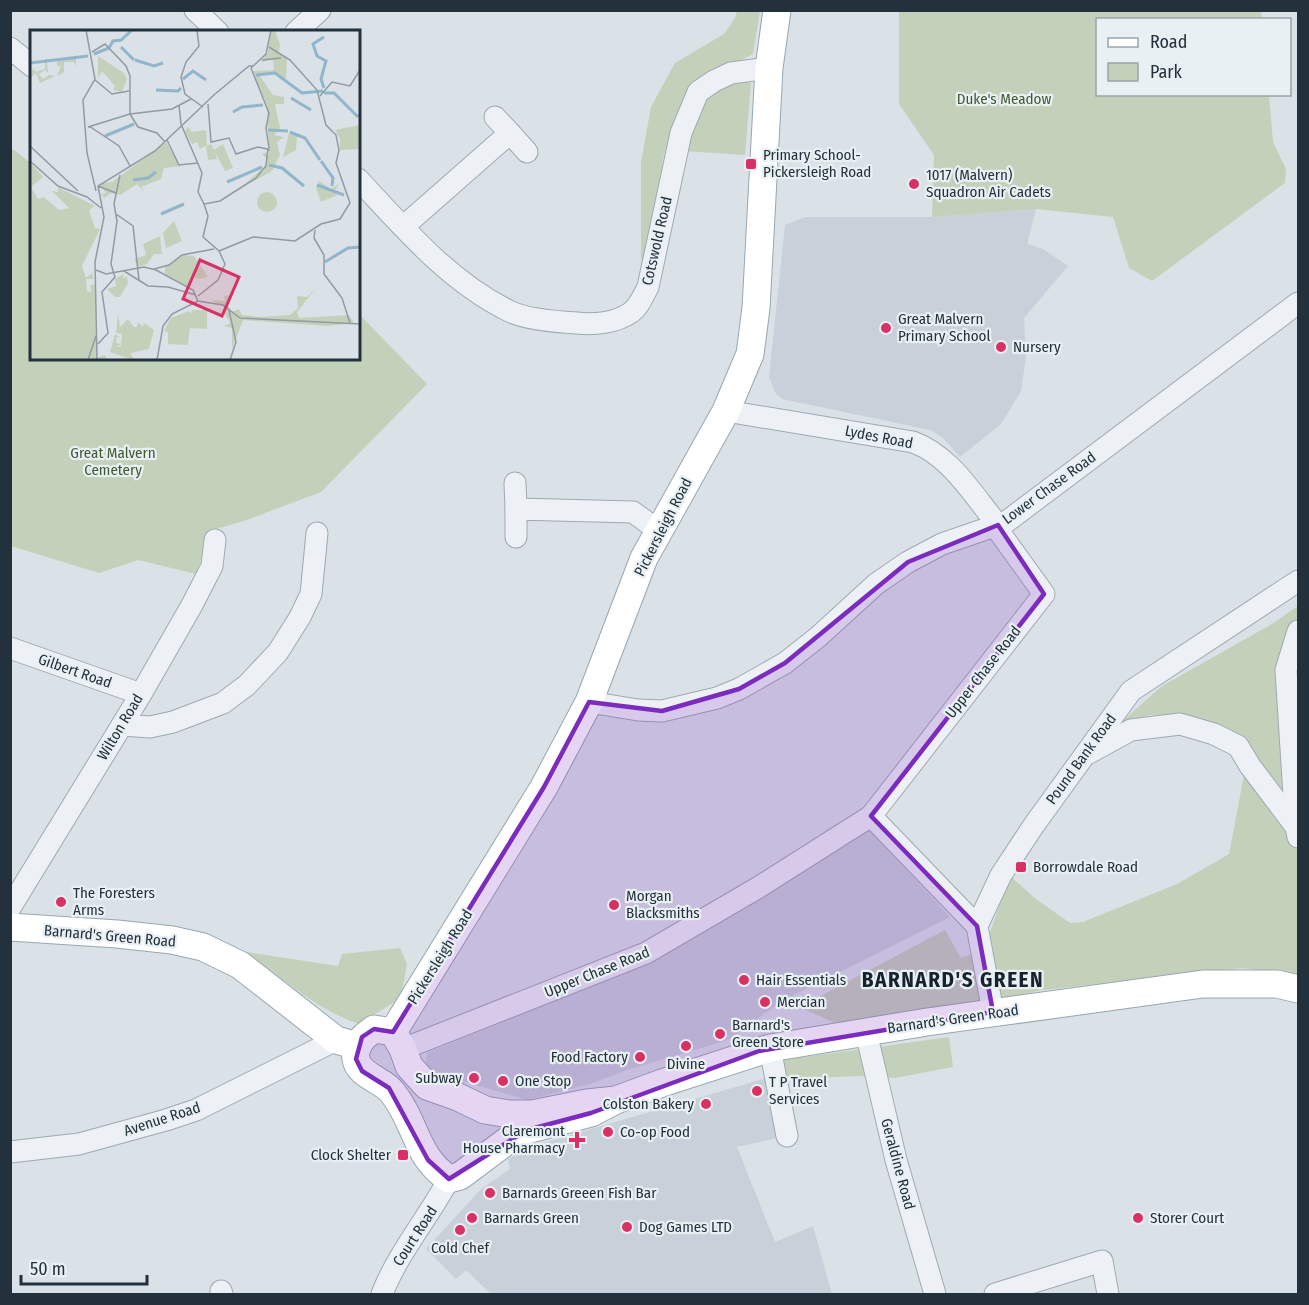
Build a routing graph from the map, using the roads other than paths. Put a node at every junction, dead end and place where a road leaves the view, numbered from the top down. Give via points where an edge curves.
1 (195, 10) edge
2 (320, 10) edge
3 (777, 10) edge
4 (216, 30) edge
5 (298, 30) edge
6 (10, 48) edge
7 (30, 64) edge
8 (769, 68) junction
9 (495, 117) dead end
10 (510, 133) junction
11 (527, 152) dead end
12 (360, 181) edge
13 (403, 227) junction
14 (1299, 303) edge
15 (726, 411) junction
16 (515, 483) dead end
17 (516, 509) junction
18 (998, 525) junction
19 (658, 531) junction
20 (316, 533) dead end
21 (516, 537) dead end
22 (215, 540) dead end
23 (1299, 581) edge
24 (1299, 630) edge
25 (10, 648) edge
26 (141, 694) junction
27 (589, 702) junction
28 (122, 724) junction
29 (1083, 756) junction
30 (871, 816) junction
31 (1297, 832) edge
32 (10, 908) edge
33 (977, 926) junction
34 (10, 927) edge
35 (1299, 989) edge
36 (993, 1012) junction
37 (866, 1032) junction
38 (398, 1040) junction
39 (347, 1043) junction
40 (770, 1048) junction
41 (616, 1100) junction
42 (485, 1110) junction
43 (788, 1136) dead end
44 (10, 1152) edge
45 (479, 1161) junction
46 (450, 1179) junction
47 (382, 1294) edge
48 (935, 1294) edge
49 (995, 1294) edge
50 (1108, 1294) edge

1 - 4 street
2 - 5 street
3 - 8 main road, Pickersleigh Road
6 - 7 street
8 - 13 street, Cotswold Road via 731,74 698,92 681,133 648,286 630,313 617,319 592,325 511,312 471,288 430,256
8 - 15 main road, Pickersleigh Road via 752,342
9 - 10 street
10 - 11 street
10 - 13 street
12 - 13 street, Cotswold Road
14 - 18 street, Lower Chase Road
15 - 18 street, Lydes Road via 914,442 948,464
15 - 19 main road, Pickersleigh Road
16 - 17 street
17 - 19 street via 633,512
17 - 21 street
18 - 27 street, Lower Chase Road via 942,544 908,562 876,584 785,663 739,689 662,711
18 - 30 street, Upper Chase Road via 1044,594
19 - 27 main road, Pickersleigh Road
20 - 28 street via 311,594 278,652 247,684 223,703 173,722 150,727
22 - 26 street, Wilton Road via 212,566
23 - 29 street, Pound Bank Road via 1131,691
24 - 31 street via 1286,670
25 - 26 street, Gilbert Road
26 - 28 street, Wilton Road
27 - 38 main road, Pickersleigh Road
28 - 32 street, Wilton Road
29 - 31 street via 1131,730 1180,724 1214,734 1238,746
29 - 33 street, Pound Bank Road via 1001,875
30 - 33 street
30 - 38 street, Upper Chase Road via 646,953
33 - 36 street
34 - 39 main road, Barnard's Green Road via 117,934 203,947 240,965
35 - 36 main road, Barnard's Green Road via 1277,984 1203,984
36 - 37 main road, Barnard's Green Road
37 - 40 main road, Barnard's Green Road
37 - 48 street, Geraldine Road via 896,1160
38 - 39 main road via 374,1029
38 - 42 main road, Barnard's Green Road via 409,1066 427,1086
39 - 44 street, Avenue Road via 186,1113 79,1144
39 - 46 main road via 362,1071 389,1088 406,1112 428,1160
40 - 41 main road, Barnard's Green Road
40 - 43 street
41 - 42 main road, Barnard's Green Road via 532,1114
41 - 45 main road, Barnard's Green Road via 591,1113 527,1130
42 - 45 main road, Barnard's Green Road via 495,1134 492,1145
45 - 46 main road, Barnard's Green Road
46 - 47 street, Court Road via 393,1269
49 - 50 street via 1102,1261

